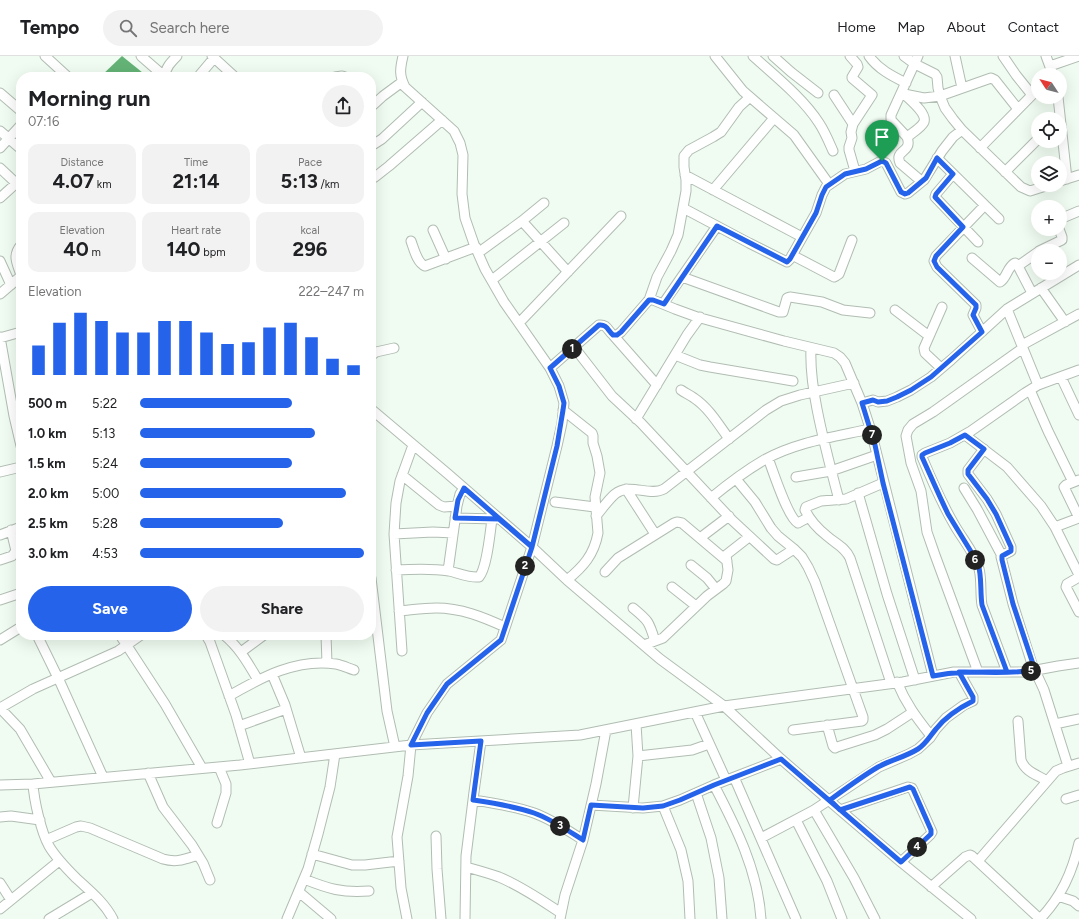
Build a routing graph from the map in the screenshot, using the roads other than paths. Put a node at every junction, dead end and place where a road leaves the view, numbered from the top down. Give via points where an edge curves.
1 (45, 56) edge
2 (141, 56) edge
3 (177, 56) edge
4 (403, 56) edge
5 (715, 56) edge
6 (753, 56) edge
7 (773, 56) edge
8 (850, 56) edge
9 (869, 56) edge
10 (904, 56) edge
11 (955, 56) edge
12 (1003, 56) edge
13 (1046, 56) edge
14 (1079, 56) edge
15 (217, 58) edge
16 (916, 60) edge
17 (1051, 68) edge
18 (1057, 68) edge
19 (63, 72) edge
20 (159, 72) edge
21 (165, 72) edge
22 (203, 72) edge
23 (230, 72) edge
24 (402, 82) junction
25 (906, 83) junction
26 (962, 88) junction
27 (1031, 88) edge
28 (818, 93) dead end
29 (903, 93) junction
30 (0, 94) edge
31 (834, 94) dead end
32 (940, 96) junction
33 (1031, 96) edge
34 (750, 97) junction
35 (924, 98) junction
36 (376, 100) edge
37 (422, 102) junction
38 (16, 107) edge
39 (918, 108) junction
40 (1018, 109) junction
41 (774, 118) junction
42 (442, 120) junction
43 (853, 124) junction
44 (16, 130) edge
45 (962, 130) junction
46 (0, 131) edge
47 (907, 137) junction
48 (9, 138) junction
49 (376, 143) edge
50 (16, 144) edge
51 (1031, 146) edge
52 (0, 148) edge
53 (980, 148) junction
54 (834, 151) dead end
55 (937, 158) junction
56 (0, 168) edge
57 (855, 171) junction
58 (1006, 172) junction
59 (953, 174) junction
60 (685, 175) junction
61 (1079, 175) edge
62 (376, 176) edge
63 (16, 179) edge
64 (1067, 179) edge
65 (924, 180) junction
66 (16, 184) edge
67 (829, 184) junction
68 (713, 190) junction
69 (1031, 191) edge
70 (0, 198) edge
71 (544, 203) dead end
72 (985, 205) junction
73 (683, 208) junction
74 (1079, 211) edge
75 (621, 216) dead end
76 (1067, 216) edge
77 (999, 219) dead end
78 (522, 221) junction
79 (564, 223) dead end
80 (717, 226) junction
81 (963, 227) junction
82 (434, 230) dead end
83 (1062, 236) edge
84 (802, 237) junction
85 (852, 240) dead end
86 (410, 241) dead end
87 (541, 242) junction
88 (978, 242) dead end
89 (1054, 244) edge
90 (477, 250) junction
91 (792, 255) junction
92 (1031, 257) edge
93 (972, 258) dead end
94 (446, 259) junction
95 (0, 263) edge
96 (1079, 265) edge
97 (1018, 266) junction
98 (568, 272) junction
99 (682, 277) junction
100 (16, 279) edge
101 (492, 280) junction
102 (11, 285) junction
103 (1041, 288) junction
104 (1032, 293) junction
105 (0, 294) edge
106 (649, 300) junction
107 (664, 304) junction
108 (942, 307) dead end
109 (1007, 309) junction
110 (894, 310) dead end
111 (870, 313) dead end
112 (1079, 314) edge
113 (700, 317) junction
114 (1065, 322) junction
115 (519, 323) junction
116 (982, 332) junction
117 (16, 333) edge
118 (613, 335) junction
119 (929, 336) junction
120 (0, 337) edge
121 (1023, 346) junction
122 (574, 347) junction
123 (394, 348) dead end
124 (811, 348) junction
125 (376, 352) edge
126 (2, 354) edge
127 (676, 355) junction
128 (550, 368) junction
129 (941, 368) junction
130 (1079, 370) edge
131 (1061, 377) junction
132 (794, 381) dead end
133 (854, 383) junction
134 (657, 385) junction
135 (1034, 387) junction
136 (681, 390) dead end
137 (814, 391) junction
138 (862, 403) junction
139 (563, 410) junction
140 (376, 413) edge
141 (1079, 415) edge
142 (636, 419) junction
143 (16, 425) edge
144 (870, 429) junction
145 (965, 435) junction
146 (729, 439) junction
147 (823, 439) junction
148 (413, 445) junction
149 (984, 449) junction
150 (877, 455) junction
151 (768, 458) junction
152 (16, 468) edge
153 (831, 470) junction
154 (0, 472) edge
155 (686, 472) junction
156 (402, 475) junction
157 (796, 477) dead end
158 (736, 479) junction
159 (1077, 482) edge
160 (883, 483) junction
161 (464, 488) junction
162 (964, 488) dead end
163 (626, 489) junction
164 (858, 493) junction
165 (711, 498) junction
166 (839, 500) junction
167 (555, 502) dead end
168 (457, 506) junction
169 (596, 511) junction
170 (729, 516) junction
171 (809, 517) junction
172 (455, 518) junction
173 (1079, 518) edge
174 (495, 519) junction
175 (1055, 527) junction
176 (16, 528) edge
177 (11, 530) junction
178 (453, 533) junction
179 (394, 534) junction
180 (655, 534) junction
181 (0, 535) edge
182 (749, 536) junction
183 (700, 538) junction
184 (532, 547) junction
185 (794, 549) junction
186 (1002, 556) junction
187 (0, 560) edge
188 (727, 561) junction
189 (692, 565) dead end
190 (396, 570) junction
191 (448, 571) junction
192 (605, 572) dead end
193 (1079, 576) edge
194 (567, 580) junction
195 (672, 587) dead end
196 (716, 589) junction
197 (16, 595) edge
198 (0, 600) edge
199 (696, 606) junction
200 (633, 608) dead end
201 (1078, 609) edge
202 (399, 611) junction
203 (505, 627) junction
204 (16, 630) edge
205 (376, 630) edge
206 (0, 640) edge
207 (39, 640) edge
208 (123, 640) edge
209 (134, 640) edge
210 (208, 640) edge
211 (229, 640) edge
212 (257, 640) edge
213 (326, 640) edge
214 (655, 641) junction
215 (126, 645) junction
216 (644, 645) junction
217 (402, 651) dead end
218 (241, 652) junction
219 (327, 663) junction
220 (1079, 663) edge
221 (354, 670) dead end
222 (1035, 670) junction
223 (959, 672) junction
224 (978, 672) junction
225 (1007, 672) junction
226 (272, 674) junction
227 (933, 676) junction
228 (58, 678) junction
229 (258, 680) junction
230 (914, 680) junction
231 (894, 683) junction
232 (853, 688) junction
233 (229, 696) junction
234 (724, 706) junction
235 (0, 708) edge
236 (286, 709) junction
237 (695, 712) junction
238 (913, 712) junction
239 (1079, 719) edge
240 (1018, 721) dead end
241 (636, 724) junction
242 (1055, 724) junction
243 (827, 725) junction
244 (239, 726) junction
245 (606, 730) junction
246 (793, 730) dead end
247 (931, 736) junction
248 (481, 741) junction
249 (709, 744) junction
250 (411, 745) junction
251 (394, 747) junction
252 (335, 754) junction
253 (638, 756) junction
254 (301, 758) junction
255 (781, 759) junction
256 (1079, 763) edge
257 (250, 764) junction
258 (1068, 766) junction
259 (219, 767) junction
260 (202, 768) junction
261 (148, 773) junction
262 (103, 777) junction
263 (730, 779) junction
264 (1048, 781) junction
265 (51, 782) junction
266 (33, 784) junction
267 (0, 785) edge
268 (714, 785) junction
269 (696, 793) junction
270 (1079, 795) edge
271 (1066, 799) dead end
272 (473, 800) junction
273 (830, 800) junction
274 (591, 805) junction
275 (663, 806) junction
276 (633, 808) junction
277 (814, 810) junction
278 (840, 810) junction
279 (0, 817) edge
280 (40, 820) junction
281 (796, 820) junction
282 (217, 823) dead end
283 (436, 836) dead end
284 (761, 838) junction
285 (46, 840) junction
286 (583, 840) junction
287 (1079, 843) edge
288 (312, 854) junction
289 (198, 855) junction
290 (59, 861) junction
291 (978, 861) junction
292 (398, 862) junction
293 (901, 862) junction
294 (466, 867) junction
295 (1075, 874) edge
296 (304, 879) junction
297 (210, 880) dead end
298 (0, 883) edge
299 (931, 887) junction
300 (369, 891) dead end
301 (299, 892) junction
302 (92, 893) junction
303 (1058, 896) junction
304 (11, 900) junction
305 (1079, 906) edge
306 (0, 909) edge
307 (289, 912) edge
308 (560, 916) edge
309 (49, 919) edge
310 (113, 919) edge
311 (331, 919) edge
312 (407, 919) edge
313 (441, 919) edge
314 (466, 919) edge
315 (690, 919) edge
316 (722, 919) edge
317 (761, 919) edge
318 (796, 919) edge
319 (842, 919) edge
320 (875, 919) edge
321 (971, 919) edge
322 (1040, 919) edge

1 - 19 street
2 - 20 street
3 - 21 street
4 - 24 street via 400,70
5 - 34 street
6 - 54 street via 802,101 818,122
7 - 28 street
8 - 43 street via 858,67 852,78 872,95
9 - 25 street via 882,69
10 - 16 street
11 - 26 street
12 - 27 street via 1016,75
13 - 17 street
14 - 18 street
15 - 22 street
15 - 23 street
16 - 25 street
16 - 32 street via 935,74
24 - 36 street
24 - 37 street
25 - 29 street
26 - 32 street
26 - 40 street via 993,78
29 - 35 street
29 - 39 street
29 - 47 street via 891,118
30 - 38 street
31 - 43 street
32 - 35 street
32 - 45 street via 945,108
33 - 40 street
34 - 41 street
34 - 60 street via 739,107 721,132 686,153
35 - 39 street
37 - 42 street
37 - 49 street
39 - 47 street via 923,114 924,122
40 - 53 street
41 - 67 street via 794,135
41 - 68 street
42 - 62 street
42 - 90 street via 454,131 460,143 463,155 462,194 466,218
43 - 57 street via 852,138 848,146
44 - 48 street
45 - 53 street
45 - 55 street via 947,143
46 - 48 street
47 - 65 street via 908,147 900,154 899,159 902,165 920,180
48 - 50 street
48 - 52 street
51 - 58 street
53 - 58 street
55 - 59 street
55 - 65 street
56 - 63 street
57 - 65 street via 884,161 901,192 905,194
57 - 67 street
58 - 69 street via 1021,187
59 - 72 street
59 - 81 street via 935,197
60 - 68 street
60 - 73 street
61 - 64 street
66 - 70 street
67 - 84 street via 823,191 816,213
68 - 84 street
71 - 78 street
72 - 77 street
72 - 81 street
73 - 80 street
73 - 106 street via 675,242 657,277
74 - 76 street
75 - 98 street
78 - 87 street
78 - 90 street
79 - 87 street
80 - 91 street via 786,262
80 - 99 street
81 - 88 street
81 - 116 street via 934,261 976,305 973,315
82 - 94 street
83 - 89 street via 1062,240
84 - 91 street
85 - 91 street via 839,274 834,277
86 - 94 street via 423,266
87 - 98 street
87 - 101 street
90 - 94 street
90 - 101 street
92 - 97 street
93 - 97 street via 1000,282 1012,264
95 - 102 street
96 - 103 street
97 - 104 street
98 - 115 street
99 - 107 street
99 - 111 street via 779,312 784,310 790,296 822,302 843,310
100 - 102 street
101 - 115 street
102 - 105 street
103 - 104 street
103 - 114 street
104 - 109 street
106 - 107 street
106 - 118 street via 621,332
107 - 113 street
108 - 119 street
109 - 116 street
109 - 121 street
110 - 119 street
112 - 114 street
113 - 124 street
113 - 127 street
114 - 121 street
115 - 128 street
116 - 129 street
117 - 120 street
118 - 122 street via 606,326 599,325
118 - 134 street
119 - 129 street via 924,350
120 - 126 street
121 - 135 street
121 - 224 street via 914,424 906,436 910,463 921,491 931,544
122 - 128 street
122 - 142 street via 612,396
123 - 125 street
124 - 133 street via 834,353 840,357
124 - 137 street
126 - 143 street
127 - 132 street via 700,365
127 - 134 street
128 - 139 street via 559,386 564,403
129 - 138 street via 931,377 897,397 880,402 873,400
130 - 131 street
131 - 135 street
131 - 141 street
133 - 137 street
133 - 138 street
134 - 142 street
135 - 145 street
135 - 159 street via 1048,432
136 - 146 street via 712,415
137 - 146 street via 781,401
137 - 147 street
138 - 144 street
139 - 169 street via 593,436 600,473 595,497
139 - 184 street via 557,446
140 - 148 street
142 - 155 street
144 - 147 street
144 - 150 street
145 - 149 street
145 - 225 street via 925,453 922,457 948,514 978,563 982,605
146 - 155 street
147 - 151 street
147 - 153 street
148 - 156 street
148 - 161 street
149 - 175 street via 1007,467 1041,506
149 - 186 street via 968,472 996,514 1011,547 1011,551
150 - 153 street
150 - 160 street
151 - 158 street
151 - 171 street via 793,520 798,523
152 - 154 street
153 - 157 street
153 - 166 street
155 - 163 street via 659,492
155 - 165 street
156 - 168 street via 439,506
156 - 179 street via 396,503
158 - 165 street
158 - 185 street via 771,528
159 - 173 street via 1064,486 1064,489
160 - 164 street
160 - 227 street
161 - 168 street
161 - 174 street
162 - 186 street
163 - 169 street via 614,494
163 - 180 street
164 - 166 street
164 - 230 street
165 - 170 street
166 - 171 street via 821,501 806,507 804,510
167 - 169 street
168 - 172 street
169 - 194 street via 598,533 592,551 587,562
170 - 182 street
170 - 183 street
171 - 231 street via 827,536 845,549 850,558
172 - 174 street
172 - 178 street
173 - 175 street
174 - 184 street
174 - 191 street via 480,576 474,578
175 - 193 street
176 - 177 street
177 - 181 street
177 - 187 street via 16,551 12,556
178 - 179 street
178 - 191 street
179 - 190 street
180 - 183 street via 674,522 680,522
180 - 192 street via 618,558
182 - 185 street via 777,560
182 - 188 street via 727,554
183 - 188 street
184 - 194 street
184 - 203 street
185 - 232 street via 802,557 815,582
186 - 222 street via 1013,604
188 - 196 street via 726,581
189 - 196 street
190 - 191 street
190 - 202 street
193 - 201 street via 1066,587
194 - 216 street
195 - 199 street
196 - 199 street
197 - 198 street
199 - 214 street via 668,634
200 - 214 street via 649,623
202 - 203 street via 437,608 457,610
202 - 217 street
203 - 250 street via 501,640 447,684 427,713
204 - 206 street
205 - 251 street
207 - 228 street
208 - 215 street
209 - 215 street
210 - 233 street
211 - 218 street
212 - 218 street
213 - 219 street
214 - 216 street
215 - 228 street
215 - 260 street via 165,704
216 - 234 street
218 - 229 street
219 - 221 street
219 - 226 street via 313,662
220 - 222 street
222 - 225 street
222 - 242 street
223 - 224 street
223 - 227 street
223 - 247 street via 974,700 946,718
224 - 225 street
226 - 229 street
226 - 236 street
227 - 230 street
228 - 235 street
228 - 262 street
229 - 233 street
230 - 231 street
231 - 232 street
231 - 238 street
232 - 234 street
232 - 243 street via 863,720
233 - 244 street
234 - 237 street
234 - 255 street
235 - 265 street via 20,729
236 - 244 street
236 - 254 street
237 - 241 street
237 - 249 street
238 - 243 street via 875,735 837,748 833,746
238 - 247 street
239 - 242 street
240 - 264 street via 1023,766
241 - 245 street
241 - 253 street
242 - 258 street
243 - 246 street
244 - 257 street
245 - 248 street via 580,735
245 - 274 street
247 - 273 street via 918,749 879,767
248 - 250 street
248 - 272 street
249 - 253 street via 692,750
249 - 263 street
250 - 251 street
250 - 292 street via 397,837
251 - 252 street
252 - 254 street
252 - 288 street via 330,787
253 - 276 street
254 - 257 street
255 - 263 street
255 - 273 street
256 - 258 street
257 - 259 street
258 - 264 street via 1056,771
259 - 260 street
259 - 282 street via 226,784 226,793
260 - 261 street
261 - 262 street
261 - 289 street via 163,807
262 - 265 street
263 - 268 street
263 - 284 street
264 - 291 street
265 - 266 street
266 - 267 street
266 - 280 street
268 - 269 street
268 - 317 street via 738,834 753,873
269 - 275 street
269 - 316 street via 711,838 719,878
270 - 271 street
272 - 286 street via 534,813
272 - 294 street
273 - 277 street
273 - 278 street
274 - 276 street
274 - 286 street
275 - 276 street
275 - 315 street via 681,850 688,881
277 - 281 street
277 - 320 street
278 - 293 street
278 - 293 street via 908,787 912,788 932,832
279 - 280 street
280 - 285 street
281 - 284 street
281 - 319 street via 827,881
283 - 313 street
284 - 318 street
285 - 289 street via 81,826 172,862
285 - 290 street
286 - 308 street
287 - 295 street
288 - 292 street via 352,865
288 - 296 street
289 - 297 street
290 - 302 street
290 - 304 street
291 - 299 street via 970,855 965,857
291 - 322 street
292 - 312 street via 400,888
293 - 299 street
294 - 308 street via 499,878 531,893
294 - 314 street
295 - 303 street
296 - 300 street via 337,891
296 - 301 street
298 - 304 street
299 - 321 street
301 - 307 street
301 - 311 street
302 - 309 street
302 - 310 street via 110,912
303 - 305 street
303 - 322 street
304 - 306 street

